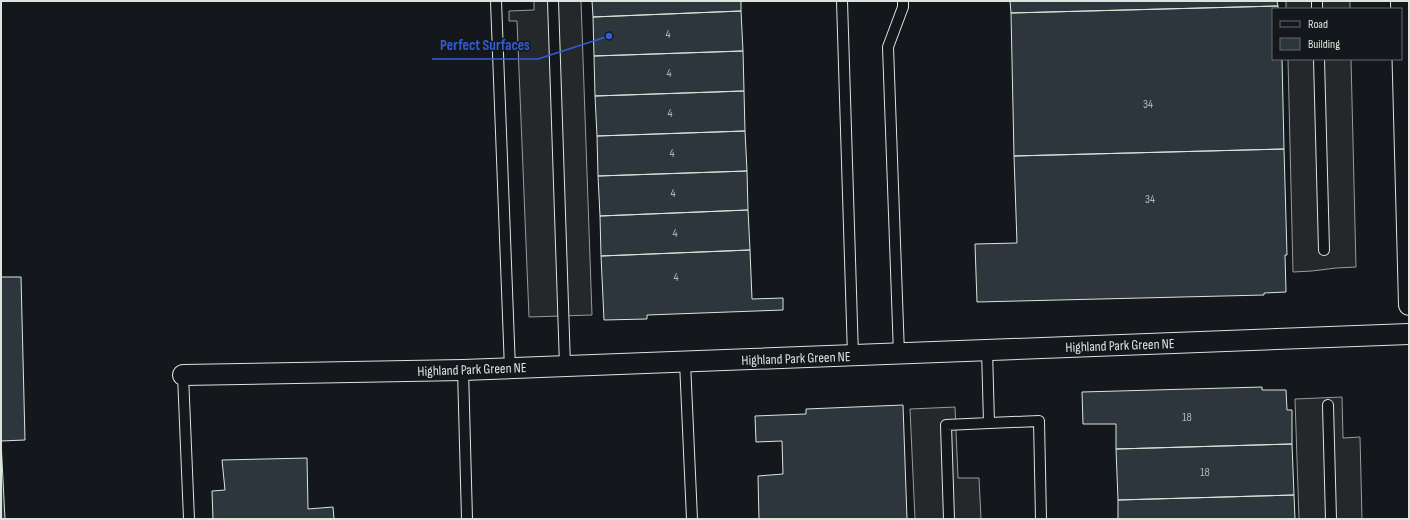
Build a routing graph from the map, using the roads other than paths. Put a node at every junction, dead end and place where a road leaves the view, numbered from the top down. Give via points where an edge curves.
1 (496, 1) edge
2 (553, 1) edge
3 (842, 1) edge
4 (903, 1) edge
5 (1402, 39) edge
6 (1319, 60) edge
7 (1324, 250) dead end
8 (1409, 306) edge
9 (1409, 334) edge
10 (987, 350) junction
11 (899, 354) junction
12 (853, 356) junction
13 (685, 362) junction
14 (565, 366) junction
15 (510, 368) junction
16 (463, 370) junction
17 (183, 375) joint
18 (1328, 405) dead end
19 (989, 423) junction
20 (189, 519) edge
21 (467, 519) edge
22 (692, 519) edge
23 (948, 519) edge
24 (1042, 519) edge
25 (1331, 519) edge

1 - 15 lane
2 - 14 lane
3 - 12 lane
4 - 11 lane via 888,47
5 - 8 street
6 - 7 lane
9 - 10 street, Highland Park Green NE
10 - 11 street, Highland Park Green NE
10 - 19 lane
11 - 12 street, Highland Park Green NE
12 - 13 street, Highland Park Green NE
13 - 14 street, Highland Park Green NE
13 - 22 lane
14 - 15 street, Highland Park Green NE
15 - 16 street, Highland Park Green NE
16 - 17 street, Highland Park Green NE
16 - 21 lane
17 - 20 lane
18 - 25 lane
19 - 23 lane via 946,425
19 - 24 lane via 1039,421

